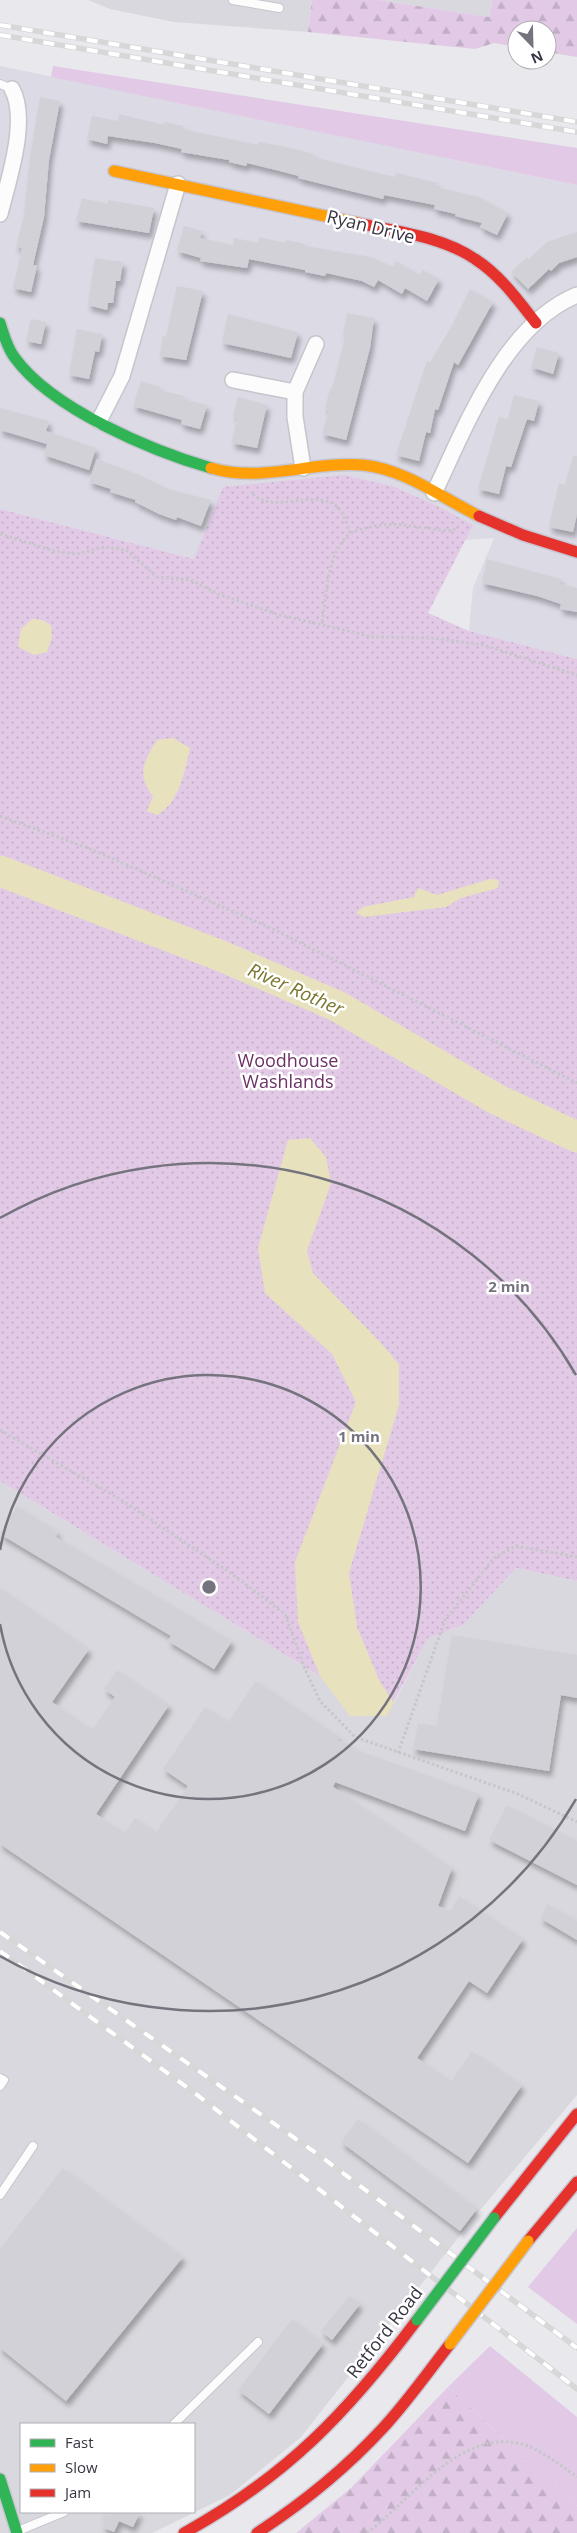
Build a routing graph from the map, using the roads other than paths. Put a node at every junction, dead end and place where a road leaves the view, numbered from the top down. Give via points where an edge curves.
1 (233, 0) edge
2 (279, 8) dead end
3 (6, 86) edge
4 (114, 171) dead end
5 (5, 175) edge
6 (178, 184) junction
7 (0, 214) edge
8 (577, 296) edge
9 (0, 323) edge
10 (536, 323) junction
11 (316, 344) dead end
12 (233, 380) dead end
13 (295, 392) junction
14 (99, 421) junction
15 (303, 468) junction
16 (434, 492) junction
17 (577, 552) edge
18 (0, 2078) edge
19 (0, 2086) edge
20 (577, 2114) edge
21 (33, 2146) dead end
22 (577, 2182) edge
23 (0, 2195) edge
24 (258, 2342) dead end
25 (175, 2423) edge
26 (0, 2478) edge
27 (62, 2513) edge
28 (19, 2532) edge
29 (184, 2533) edge
30 (257, 2533) edge

1 - 2 lane
3 - 5 street via 17,98 18,117
4 - 6 street, Ryan Drive
5 - 7 street
6 - 10 street, Ryan Drive via 303,210 456,249 499,278
6 - 14 street via 122,376
8 - 10 street via 554,307
9 - 14 street via 16,361 40,383
10 - 16 street via 483,391
11 - 13 street
12 - 13 street
13 - 15 street via 295,417
14 - 15 street via 194,464 243,474
15 - 16 street via 340,465 382,469
16 - 17 street via 511,531
18 - 19 lane via 4,2080
20 - 29 street, Retford Road, bridge via 380,2370 299,2456 258,2489
21 - 23 lane
22 - 30 street, bridge via 377,2434 338,2472
24 - 25 lane
26 - 28 street
27 - 28 lane

